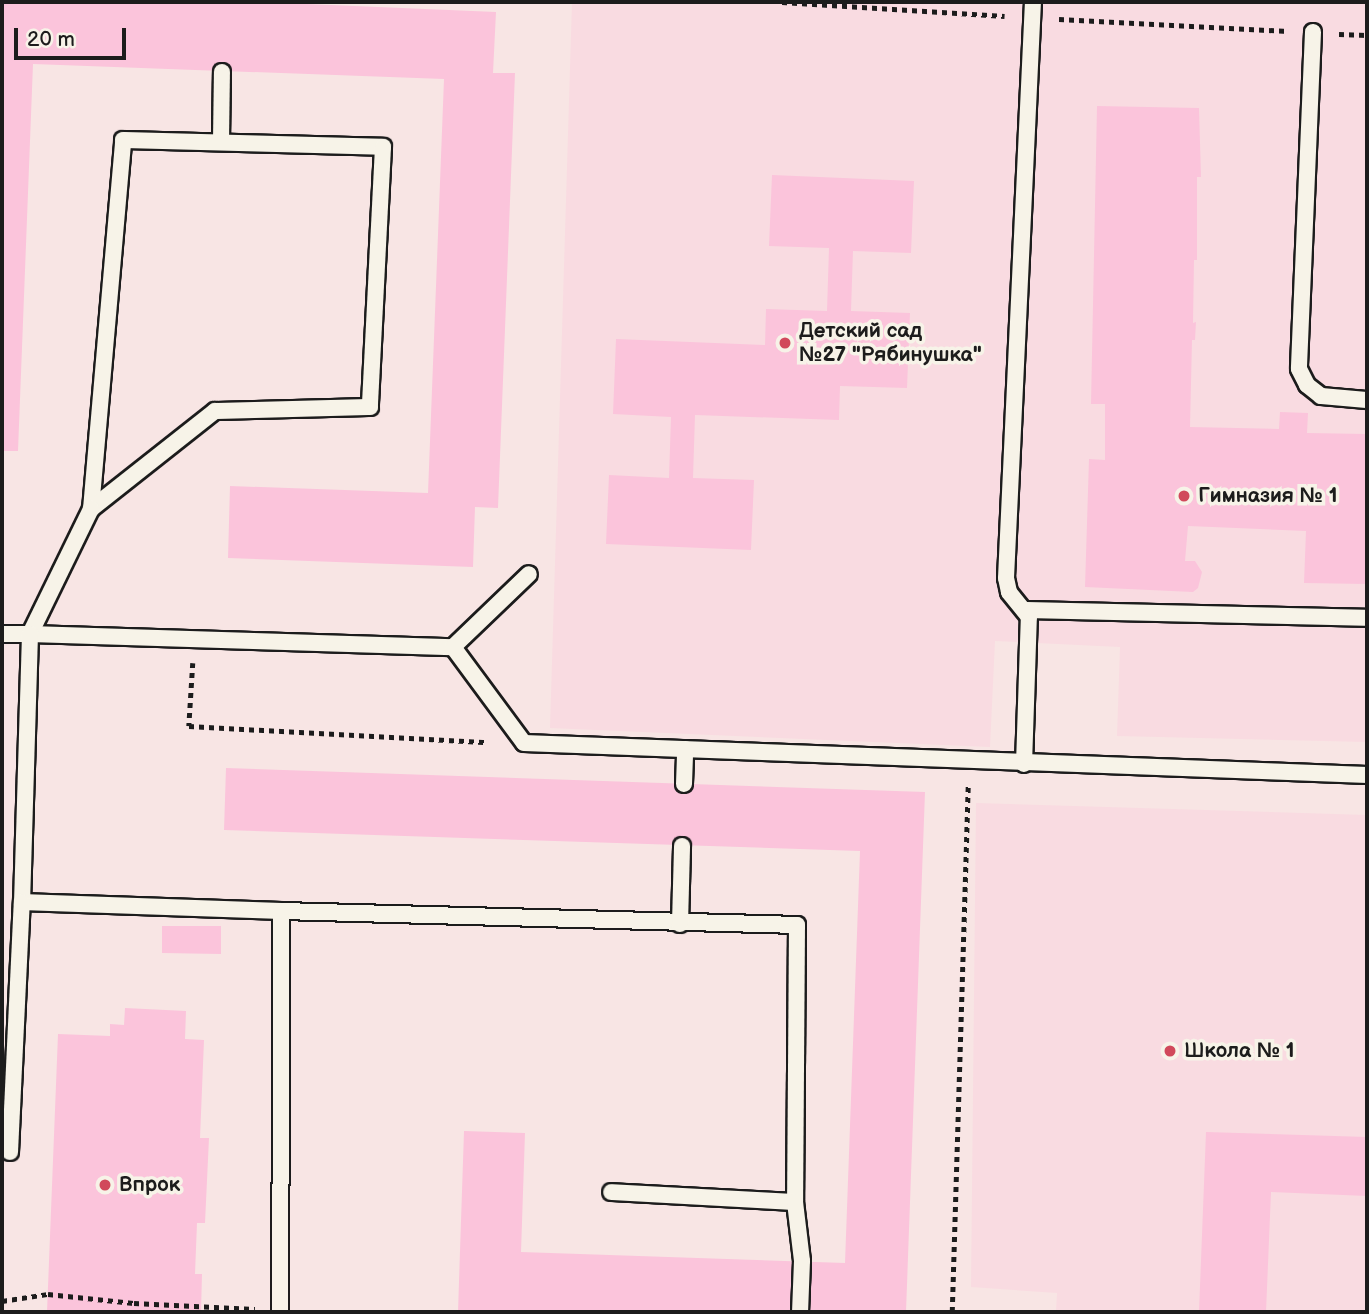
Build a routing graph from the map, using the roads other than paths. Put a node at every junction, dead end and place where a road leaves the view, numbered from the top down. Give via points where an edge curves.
1 (1033, 10) edge
2 (1313, 32) road end
3 (222, 72) dead end
4 (221, 140) junction
5 (1367, 400) edge
6 (91, 509) junction
7 (529, 574) dead end
8 (1024, 610) junction
9 (1367, 618) edge
10 (2, 634) edge
11 (30, 634) junction
12 (453, 647) junction
13 (685, 749) junction
14 (1024, 764) junction
15 (1367, 775) edge
16 (684, 784) dead end
17 (682, 846) dead end
18 (22, 902) junction
19 (281, 911) junction
20 (680, 924) junction
21 (10, 1152) dead end
22 (611, 1192) dead end
23 (795, 1202) junction
24 (280, 1312) edge
25 (800, 1312) edge

1 - 8 lane via 1006,578 1009,592
2 - 5 lane via 1299,369 1307,385 1321,396
3 - 4 lane
4 - 6 lane via 123,140
4 - 6 lane via 383,147 370,407 215,411
6 - 11 lane
7 - 12 lane
8 - 9 lane
8 - 14 lane via 1029,617
10 - 11 lane
11 - 12 lane
11 - 18 lane
12 - 13 lane via 524,743
13 - 14 lane
13 - 16 lane
14 - 15 lane
17 - 20 lane
18 - 19 lane
18 - 21 lane
19 - 20 lane
19 - 24 lane
20 - 23 lane via 797,925
22 - 23 lane
23 - 25 lane via 802,1261

